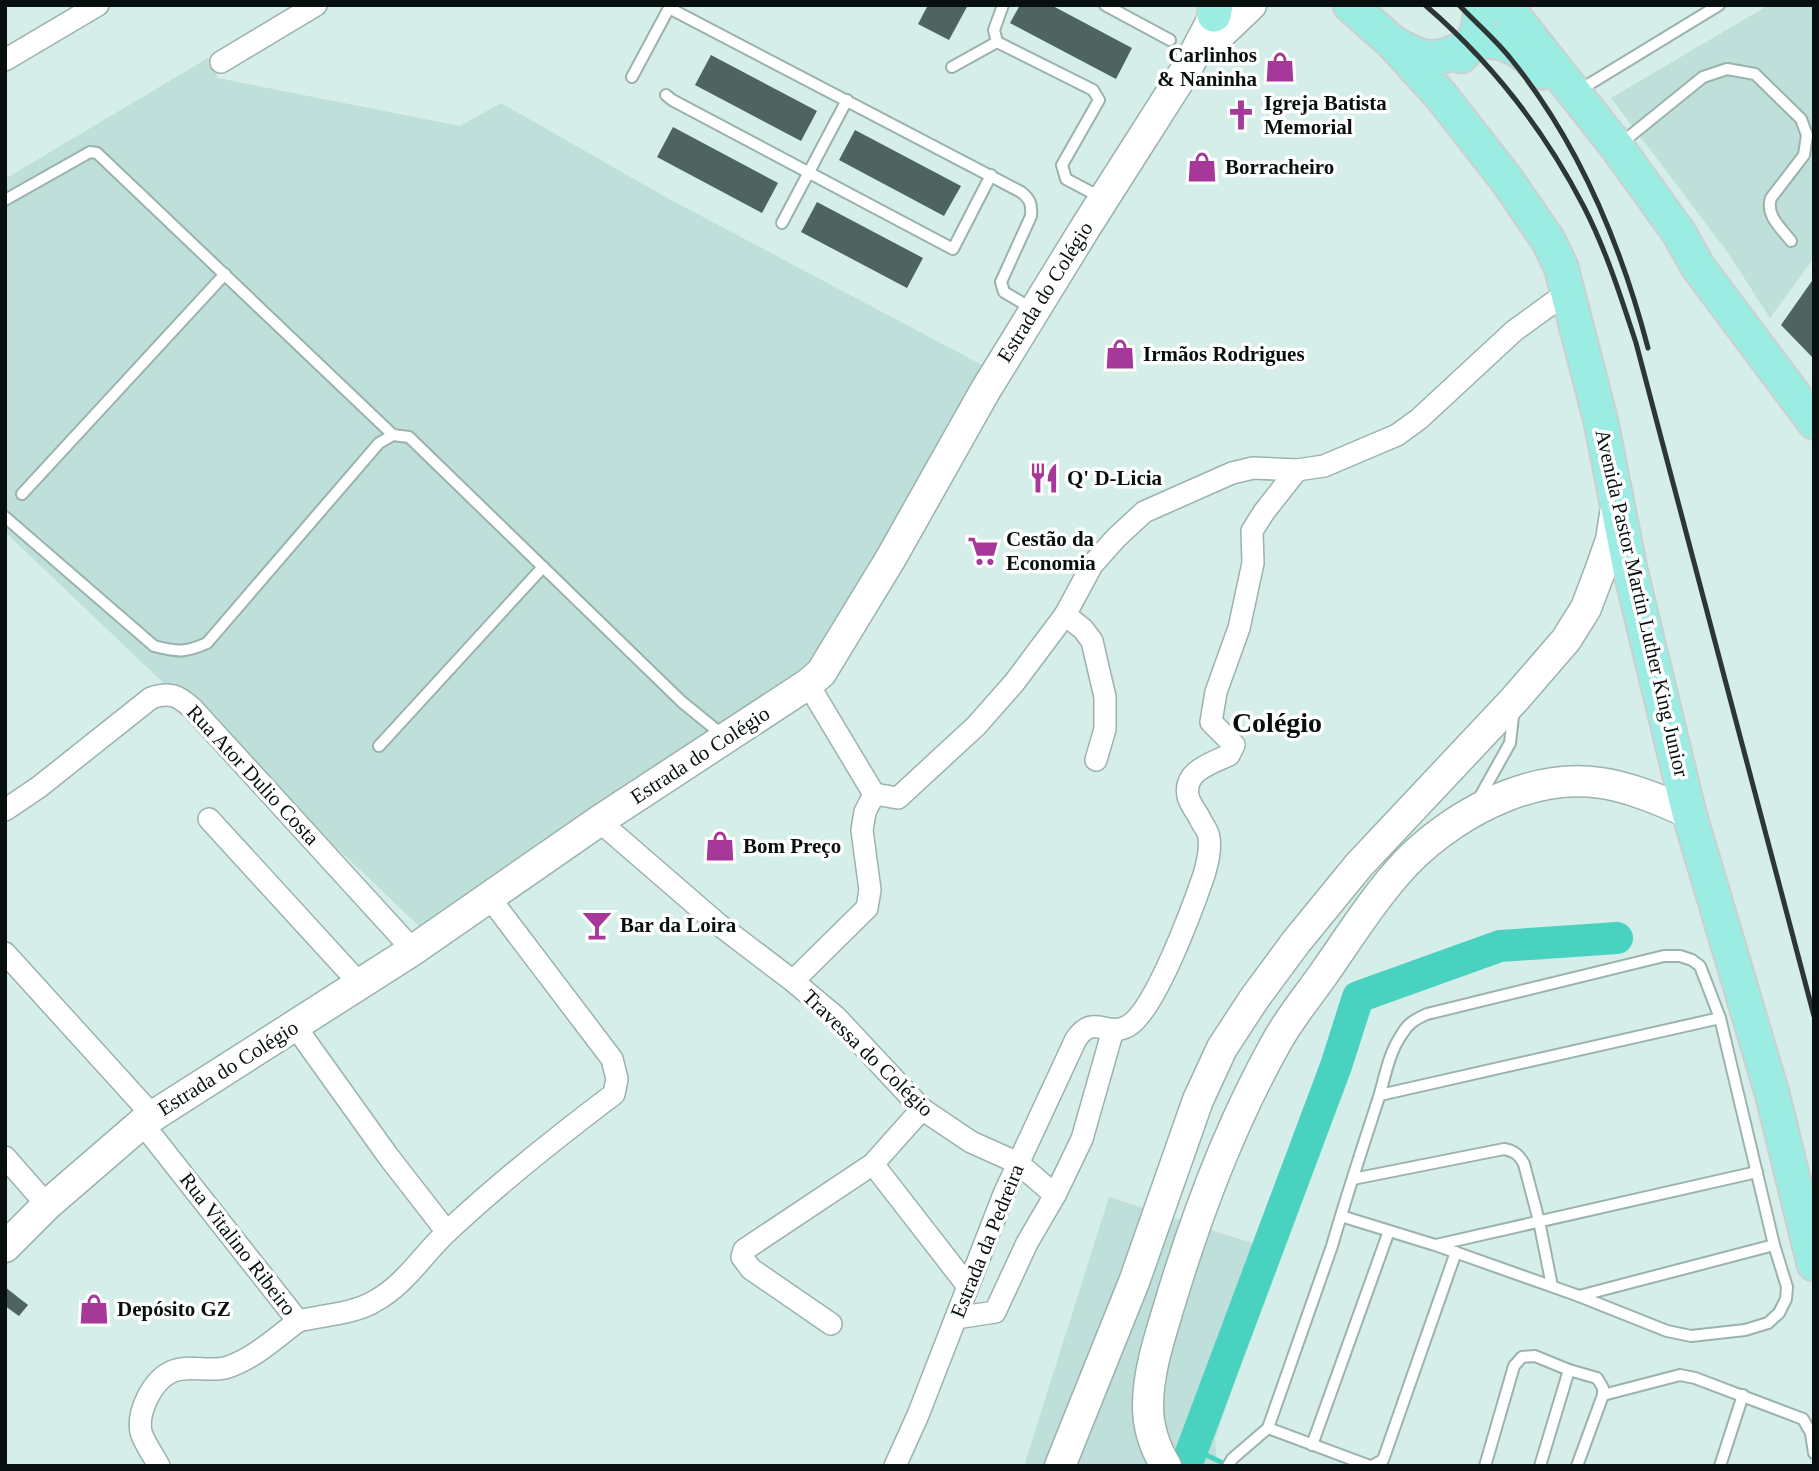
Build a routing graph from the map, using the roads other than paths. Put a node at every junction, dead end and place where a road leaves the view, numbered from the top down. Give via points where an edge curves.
1 (98, 5) edge
2 (316, 5) edge
3 (1003, 5) edge
4 (1105, 5) edge
5 (1251, 5) edge
6 (1350, 5) edge
7 (1481, 5) edge
8 (1505, 5) edge
9 (1718, 5) edge
10 (1217, 8) edge
11 (1170, 40) dead end
12 (997, 41) junction
13 (1392, 43) junction
14 (1472, 45) junction
15 (5, 60) edge
16 (221, 62) dead end
17 (952, 67) dead end
18 (1187, 68) junction
19 (632, 77) dead end
20 (1576, 92) junction
21 (666, 95) dead end
22 (847, 100) junction
23 (1617, 147) junction
24 (1490, 156) junction
25 (809, 172) junction
26 (991, 175) junction
27 (1103, 199) junction
28 (5, 200) edge
29 (782, 223) dead end
30 (1791, 241) dead end
31 (1698, 267) junction
32 (225, 274) junction
33 (1569, 291) junction
34 (1034, 310) junction
35 (1814, 422) edge
36 (393, 435) junction
37 (1297, 470) junction
38 (22, 494) dead end
39 (1617, 504) junction
40 (5, 517) edge
41 (543, 567) junction
42 (1065, 615) junction
43 (808, 684) junction
44 (1515, 699) junction
45 (727, 738) junction
46 (379, 746) dead end
47 (1096, 760) dead end
48 (874, 794) junction
49 (5, 810) edge
50 (1471, 813) junction
51 (1689, 813) junction
52 (209, 819) dead end
53 (599, 821) junction
54 (489, 897) junction
55 (413, 950) junction
56 (5, 953) edge
57 (793, 981) junction
58 (360, 984) junction
59 (1720, 1018) junction
60 (1240, 1020) junction
61 (295, 1026) junction
62 (1113, 1030) junction
63 (1277, 1041) junction
64 (1380, 1095) junction
65 (1198, 1100) junction
66 (922, 1109) junction
67 (1240, 1116) junction
68 (147, 1119) junction
69 (5, 1157) edge
70 (1018, 1163) junction
71 (873, 1164) junction
72 (1758, 1172) junction
73 (1353, 1179) junction
74 (1055, 1195) junction
75 (47, 1206) junction
76 (1341, 1216) junction
77 (1539, 1221) junction
78 (1389, 1231) junction
79 (447, 1232) junction
80 (1435, 1245) junction
81 (1774, 1245) junction
82 (5, 1247) edge
83 (1456, 1252) junction
84 (1814, 1264) edge
85 (967, 1285) junction
86 (1552, 1286) junction
87 (1579, 1296) junction
88 (956, 1318) junction
89 (298, 1321) junction
90 (831, 1324) dead end
91 (1569, 1370) junction
92 (1603, 1395) junction
93 (1743, 1395) junction
94 (1268, 1428) junction
95 (1312, 1445) junction
96 (1814, 1452) edge
97 (1230, 1462) edge
98 (159, 1466) edge
99 (895, 1466) edge
100 (1060, 1466) edge
101 (1166, 1466) edge
102 (1371, 1466) edge
103 (1485, 1466) edge
104 (1541, 1466) edge
105 (1577, 1466) edge
106 (1720, 1466) edge

1 - 15 street
2 - 16 street
3 - 12 lane via 994,30
4 - 11 lane
5 - 18 street, Estrada do Colégio
6 - 13 main road, Avenida Pastor Martin Luther King Junior
7 - 14 main road via 1479,32
8 - 20 main road
9 - 20 lane
10 - 18 street, Estrada do Colégio
12 - 17 lane
12 - 27 lane via 1093,90 1099,100 1062,165 1066,179
13 - 14 main road via 1425,57 1450,55
13 - 24 main road, Avenida Pastor Martin Luther King Junior
14 - 24 main road via 1456,61 1449,87
14 - 31 main road via 1485,41 1506,45 1536,64 1633,202 1667,241
18 - 27 street, Estrada do Colégio
19 - 22 lane via 669,8
20 - 23 main road
21 - 25 lane
22 - 25 lane
22 - 26 lane
23 - 30 lane via 1703,77 1727,69 1755,74 1801,119 1807,135 1804,155 1768,205 1770,215
23 - 31 main road
24 - 33 main road, Avenida Pastor Martin Luther King Junior via 1548,240
25 - 26 lane via 953,249
25 - 29 lane
26 - 34 lane via 1021,192 1032,207 1001,282 1004,292
27 - 34 street, Estrada do Colégio
28 - 32 lane via 90,152 97,153
31 - 35 main road
32 - 36 lane
32 - 38 lane
33 - 37 street via 1514,331 1397,435 1324,466
33 - 39 main road, Avenida Pastor Martin Luther King Junior
34 - 43 street, Estrada do Colégio via 835,653
36 - 40 lane via 379,443 207,643 187,652 154,646
36 - 41 lane via 409,437
37 - 42 street via 1232,472 1144,512 1092,565
37 - 62 street via 1252,531 1253,563 1211,722 1234,746 1229,755 1199,769 1189,781 1188,796 1209,836 1203,876 1162,979 1137,1019
39 - 44 street via 1611,540 1586,608 1566,640
39 - 51 main road, Avenida Pastor Martin Luther King Junior
41 - 45 lane via 682,702
41 - 46 lane
42 - 47 street via 1092,641 1105,697 1105,729
42 - 48 street via 976,726 909,790 898,798
43 - 45 street, Estrada do Colégio
43 - 48 street
44 - 50 lane via 1510,743
44 - 60 street via 1359,865
45 - 53 street, Estrada do Colégio
48 - 57 street via 862,830 870,890 867,908
49 - 55 street, Rua Ator Dulio Costa via 151,698 178,695
50 - 51 street via 1528,789 1581,780 1617,784
50 - 63 street via 1435,837 1399,871
51 - 84 main road, Avenida Pastor Martin Luther King Junior via 1772,1093
52 - 58 street
53 - 54 street, Estrada do Colégio
53 - 57 street, Travessa do Colégio via 718,924
54 - 55 street, Estrada do Colégio
54 - 79 street, Rua Vitalino Ribeiro via 612,1059 617,1079 614,1094 544,1147
55 - 58 street, Estrada do Colégio
56 - 68 street, Rua Vitalino Ribeiro
57 - 66 street, Travessa do Colégio via 835,1017
58 - 61 street, Estrada do Colégio
59 - 64 lane
59 - 64 lane via 1700,966 1680,956 1664,956 1412,1021 1388,1063
59 - 72 lane
60 - 63 street
60 - 65 street
61 - 68 street, Estrada do Colégio
61 - 79 street
62 - 70 street, Estrada da Pedreira via 1091,1025 1083,1029
62 - 74 street via 1082,1139
63 - 67 street
64 - 73 lane
65 - 67 street
65 - 100 street via 1134,1282
66 - 70 street, Travessa do Colégio via 971,1143
66 - 71 street
67 - 101 street via 1199,1210 1158,1344 1148,1406 1151,1430
68 - 75 street, Estrada do Colégio
68 - 89 street, Rua Vitalino Ribeiro
69 - 75 street
70 - 74 street, Travessa do Colégio
70 - 85 street, Estrada da Pedreira
71 - 85 street
71 - 90 street via 750,1244 742,1257 751,1269
72 - 77 lane
72 - 81 lane
73 - 76 lane
73 - 77 lane via 1504,1149 1520,1156 1524,1164
74 - 88 street via 995,1312
75 - 82 street, Estrada do Colégio
76 - 78 lane
76 - 94 lane
77 - 80 lane
77 - 86 lane
78 - 80 lane
78 - 95 lane
79 - 89 street, Rua Vitalino Ribeiro via 404,1280 372,1304
80 - 83 lane
81 - 87 lane
81 - 87 lane via 1787,1287 1786,1299 1768,1323 1745,1330 1691,1336
83 - 86 lane
83 - 102 lane via 1383,1460
85 - 88 street, Estrada da Pedreira
86 - 87 lane
88 - 99 street, Estrada da Pedreira
89 - 98 street via 252,1355 225,1368 171,1371 161,1380 141,1418 142,1434
91 - 92 lane via 1597,1378
91 - 103 lane via 1535,1356 1522,1357 1514,1366
91 - 104 lane
92 - 93 lane via 1680,1375
92 - 105 lane
93 - 96 lane via 1803,1419
93 - 106 lane
94 - 95 lane
94 - 97 lane
95 - 102 lane

